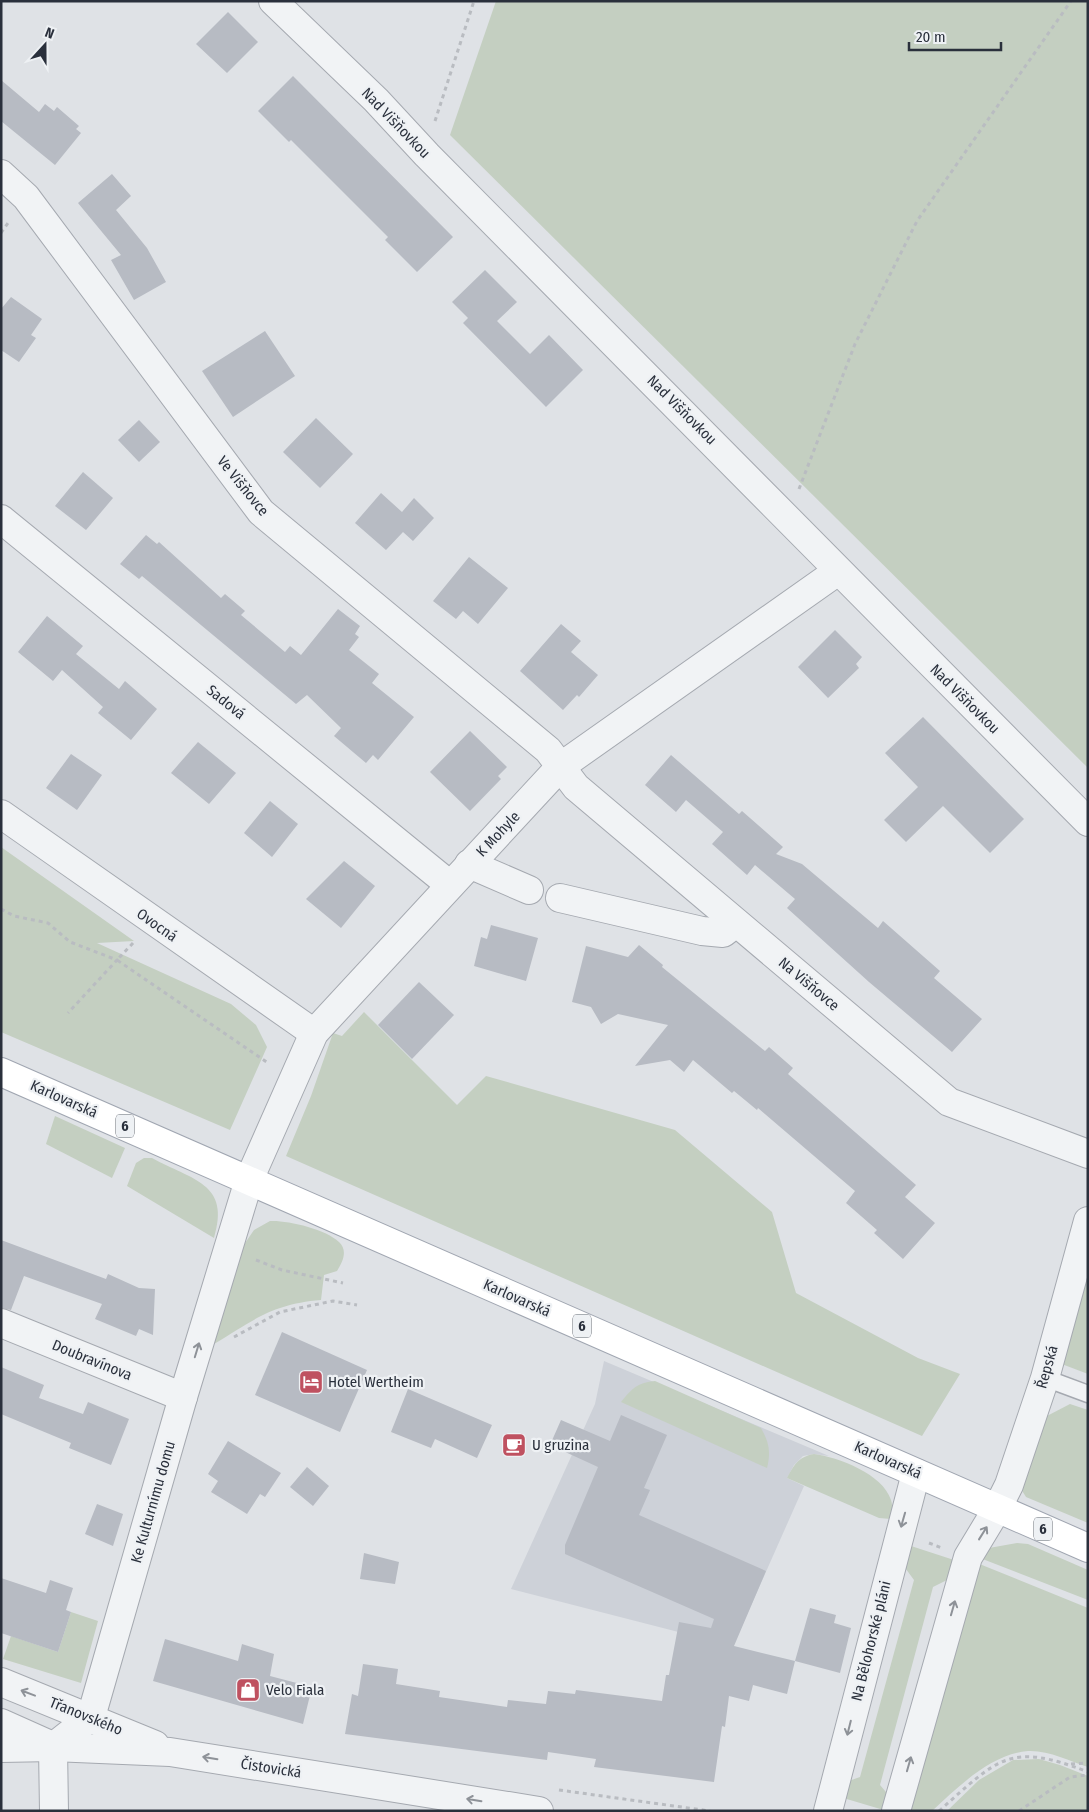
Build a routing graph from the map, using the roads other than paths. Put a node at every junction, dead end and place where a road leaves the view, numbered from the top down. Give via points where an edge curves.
1 (273, 1) edge
2 (1, 174) edge
3 (1, 519) edge
4 (838, 571) junction
5 (560, 767) junction
6 (1, 814) edge
7 (1088, 822) edge
8 (470, 864) junction
9 (450, 885) junction
10 (529, 890) dead end
11 (560, 898) dead end
12 (736, 923) junction
13 (314, 1033) junction
14 (1, 1072) edge
15 (1088, 1154) edge
16 (249, 1180) junction
17 (1088, 1221) edge
18 (1, 1323) edge
19 (1045, 1378) junction
20 (1088, 1394) edge
21 (183, 1397) junction
22 (916, 1473) junction
23 (998, 1509) junction
24 (1088, 1548) edge
25 (1, 1682) edge
26 (91, 1717) junction
27 (1, 1723) edge
28 (53, 1747) junction
29 (1, 1748) edge
30 (170, 1752) junction
31 (545, 1800) edge
32 (54, 1811) edge
33 (828, 1811) edge
34 (896, 1811) edge

1 - 4 street, Nad Višňovkou via 376,100
2 - 5 street, Ve Višňovce via 26,197 261,512 548,750
3 - 9 street, Sadová
4 - 5 street, K Mohyle
4 - 7 street, Nad Višňovkou
5 - 8 street, K Mohyle
5 - 12 street, Na Višňovce via 576,788
6 - 13 street, Ovocná
8 - 9 street, K Mohyle
8 - 10 street
9 - 13 street, K Mohyle
11 - 12 street via 702,932 723,933
12 - 15 street, Na Višňovce via 949,1102
13 - 16 street, K Mohyle
14 - 16 main road, Karlovarská / 6
21 -> 16 street, Ke Kulturnímu domu
16 - 22 main road, Karlovarská / 6
17 - 19 street, Řepská
18 - 21 street, Doubravínova
19 - 20 lane
19 - 23 street, Řepská
21 - 26 street, Ke Kulturnímu domu
22 - 23 main road, Karlovarská / 6
22 -> 33 street, Na Bělohorské pláni
23 - 24 main road, Karlovarská / 6
34 -> 23 street via 968,1557
26 -> 25 street, Třanovského
26 - 28 street
26 - 30 street, Třanovského
27 - 28 street
28 - 29 street, Čistovická
28 - 30 street, Čistovická
28 - 32 street
31 -> 30 street, Čistovická

